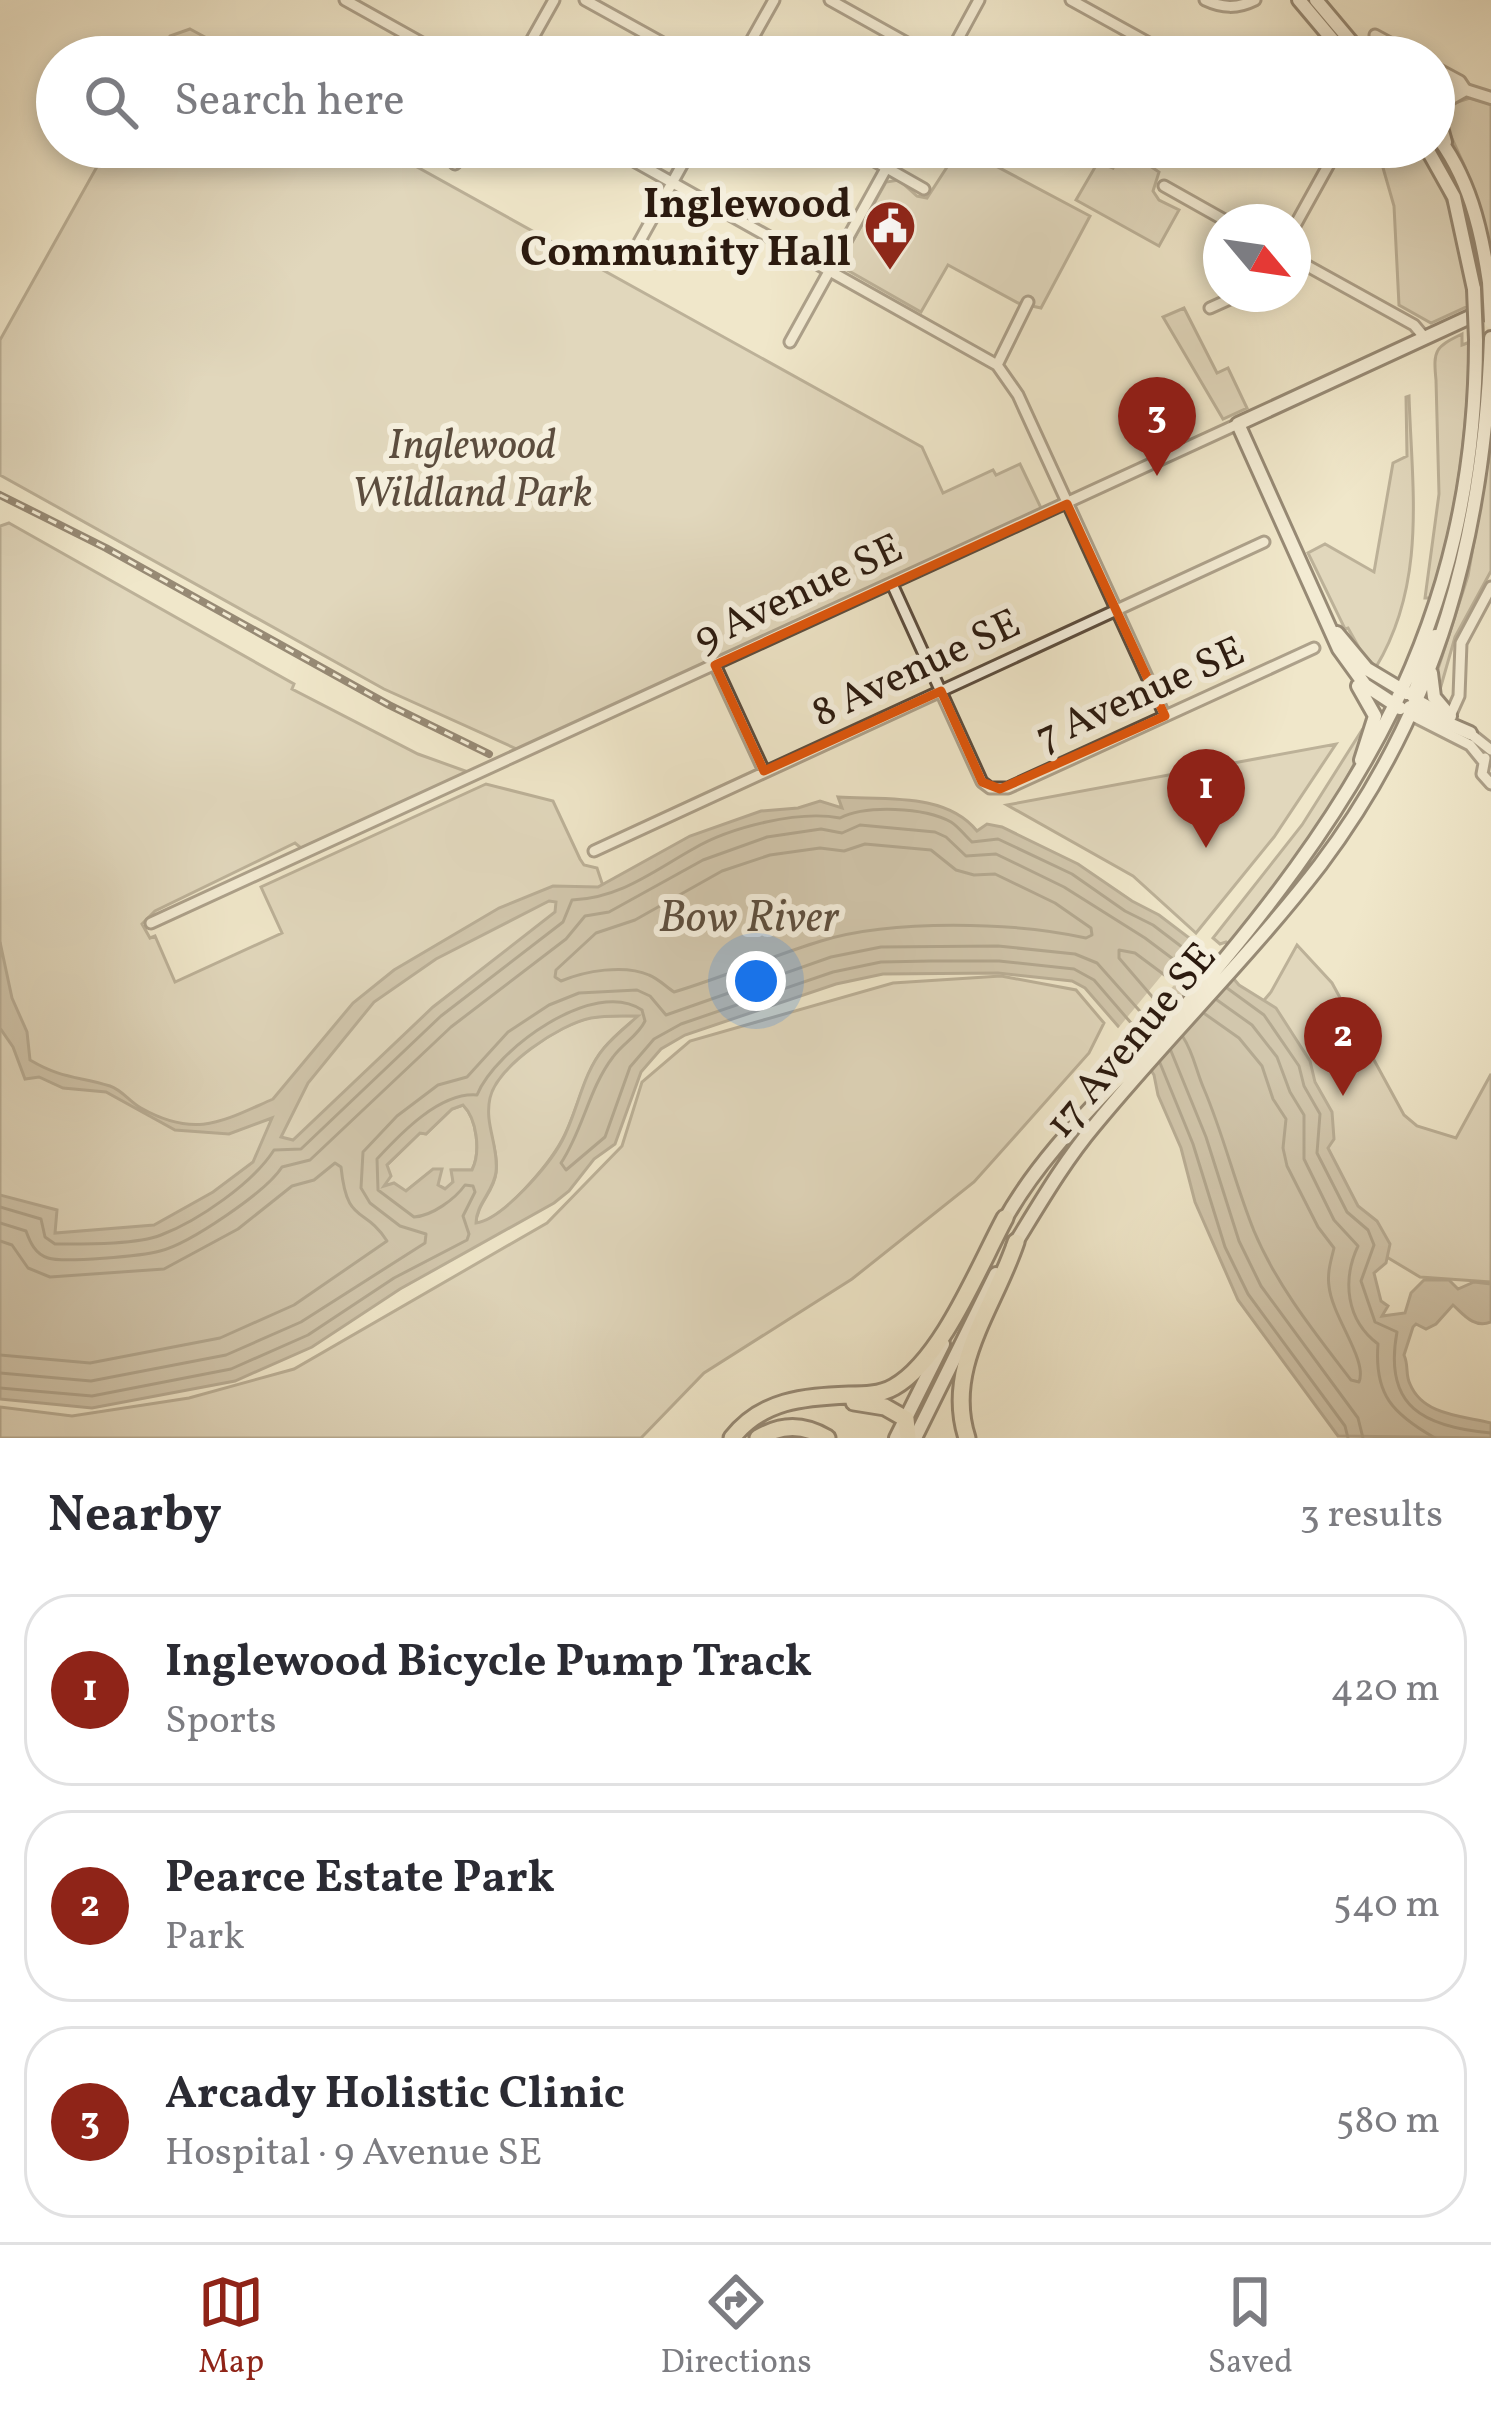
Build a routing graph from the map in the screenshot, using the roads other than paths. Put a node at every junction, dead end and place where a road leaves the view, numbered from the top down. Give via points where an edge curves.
1 (345, 0) edge
2 (554, 0) edge
3 (585, 0) edge
4 (774, 0) edge
5 (830, 0) edge
6 (980, 0) edge
7 (1071, 0) edge
8 (1205, 0) edge
9 (1255, 0) edge
10 (1299, 0) edge
11 (1316, 0) edge
12 (409, 36) edge
13 (534, 36) edge
14 (650, 36) edge
15 (754, 36) edge
16 (894, 36) edge
17 (960, 36) edge
18 (1134, 36) edge
19 (1329, 36) edge
20 (1346, 36) edge
21 (1455, 78) edge
22 (1466, 90) junction
23 (1455, 94) edge
24 (1491, 98) edge
25 (1455, 166) edge
26 (647, 168) edge
27 (680, 168) edge
28 (886, 168) edge
29 (889, 168) edge
30 (1324, 168) edge
31 (1438, 168) edge
32 (672, 182) junction
33 (1164, 186) dead end
34 (924, 188) dead end
35 (1306, 204) edge
36 (1203, 208) edge
37 (632, 255) dead end
38 (1311, 268) edge
39 (830, 270) junction
40 (1489, 282) edge
41 (1028, 302) dead end
42 (1470, 317) dead end
43 (1491, 322) edge
44 (1425, 338) junction
45 (1491, 338) edge
46 (790, 342) dead end
47 (997, 365) junction
48 (1238, 424) junction
49 (1067, 504) junction
50 (1264, 542) dead end
51 (892, 584) junction
52 (1491, 586) edge
53 (1116, 610) junction
54 (1331, 625) junction
55 (1314, 648) dead end
56 (1339, 650) junction
57 (715, 665) junction
58 (1431, 672) junction
59 (941, 691) junction
60 (1410, 703) junction
61 (1165, 716) junction
62 (1450, 716) junction
63 (1470, 733) junction
64 (1488, 755) edge
65 (764, 771) junction
66 (1491, 784) edge
67 (1333, 815) junction
68 (595, 851) dead end
69 (151, 923) dead end
70 (1237, 956) junction
71 (1138, 1068) junction
72 (1005, 1218) junction
73 (1016, 1243) junction
74 (789, 1400) junction
75 (906, 1419) junction
76 (732, 1438) edge
77 (758, 1438) edge
78 (827, 1438) edge
79 (896, 1438) edge
80 (911, 1438) edge
81 (967, 1438) edge

1 - 12 street
2 - 13 street
3 - 14 street
4 - 15 street
5 - 16 street
6 - 17 street
7 - 18 street
8 - 9 street via 1236,7
10 - 19 main road
11 - 20 main road
21 - 22 street
22 - 23 street
22 - 24 street
25 - 40 main road via 1477,217
26 - 32 street
27 - 32 street
28 - 39 street
29 - 34 street
30 - 35 street
31 - 60 main road, bridge via 1454,197 1474,289 1472,436 1454,546
32 - 37 street
32 - 39 street
33 - 36 street
38 - 44 street
39 - 46 street
39 - 47 street
40 - 43 main road, bridge
41 - 47 street
42 - 44 main road, 9 Avenue SE
44 - 48 main road, 9 Avenue SE
45 - 58 main road via 1476,500
47 - 49 street
48 - 49 street, 9 Avenue SE
48 - 54 main road
49 - 51 street, 9 Avenue SE
49 - 53 street
50 - 53 street, 8 Avenue SE
51 - 57 street, 9 Avenue SE
51 - 59 street
52 - 62 street via 1461,643
53 - 59 street, 8 Avenue SE
53 - 61 street
54 - 56 main road
54 - 60 main road via 1366,670
55 - 61 street, 7 Avenue SE
56 - 60 main road via 1369,688
56 - 67 main road via 1375,716
57 - 65 street
57 - 69 street, 9 Avenue SE
58 - 60 main road
58 - 62 main road via 1434,697
59 - 61 street, 7 Avenue SE via 990,788 1008,788
59 - 65 street, 8 Avenue SE
60 - 62 street
60 - 63 main road
60 - 64 street
60 - 67 main road, 17 Avenue SE
60 - 70 main road, 17 Avenue SE via 1351,822
62 - 63 street
63 - 64 street
64 - 66 street via 1482,774
65 - 68 street, 8 Avenue SE
67 - 70 main road, 17 Avenue SE
70 - 71 main road, 17 Avenue SE
71 - 72 main road, 17 Avenue SE via 1055,1150
71 - 73 main road, 17 Avenue SE
72 - 74 highway via 947,1326 909,1376 883,1392
72 - 75 main road, 17 Avenue SE
73 - 80 main road, 17 Avenue SE
73 - 81 highway via 966,1360 959,1403
74 - 75 highway via 874,1404
74 - 76 highway via 751,1418
75 - 79 main road, 17 Avenue SE
75 - 80 highway
77 - 78 highway via 798,1426

